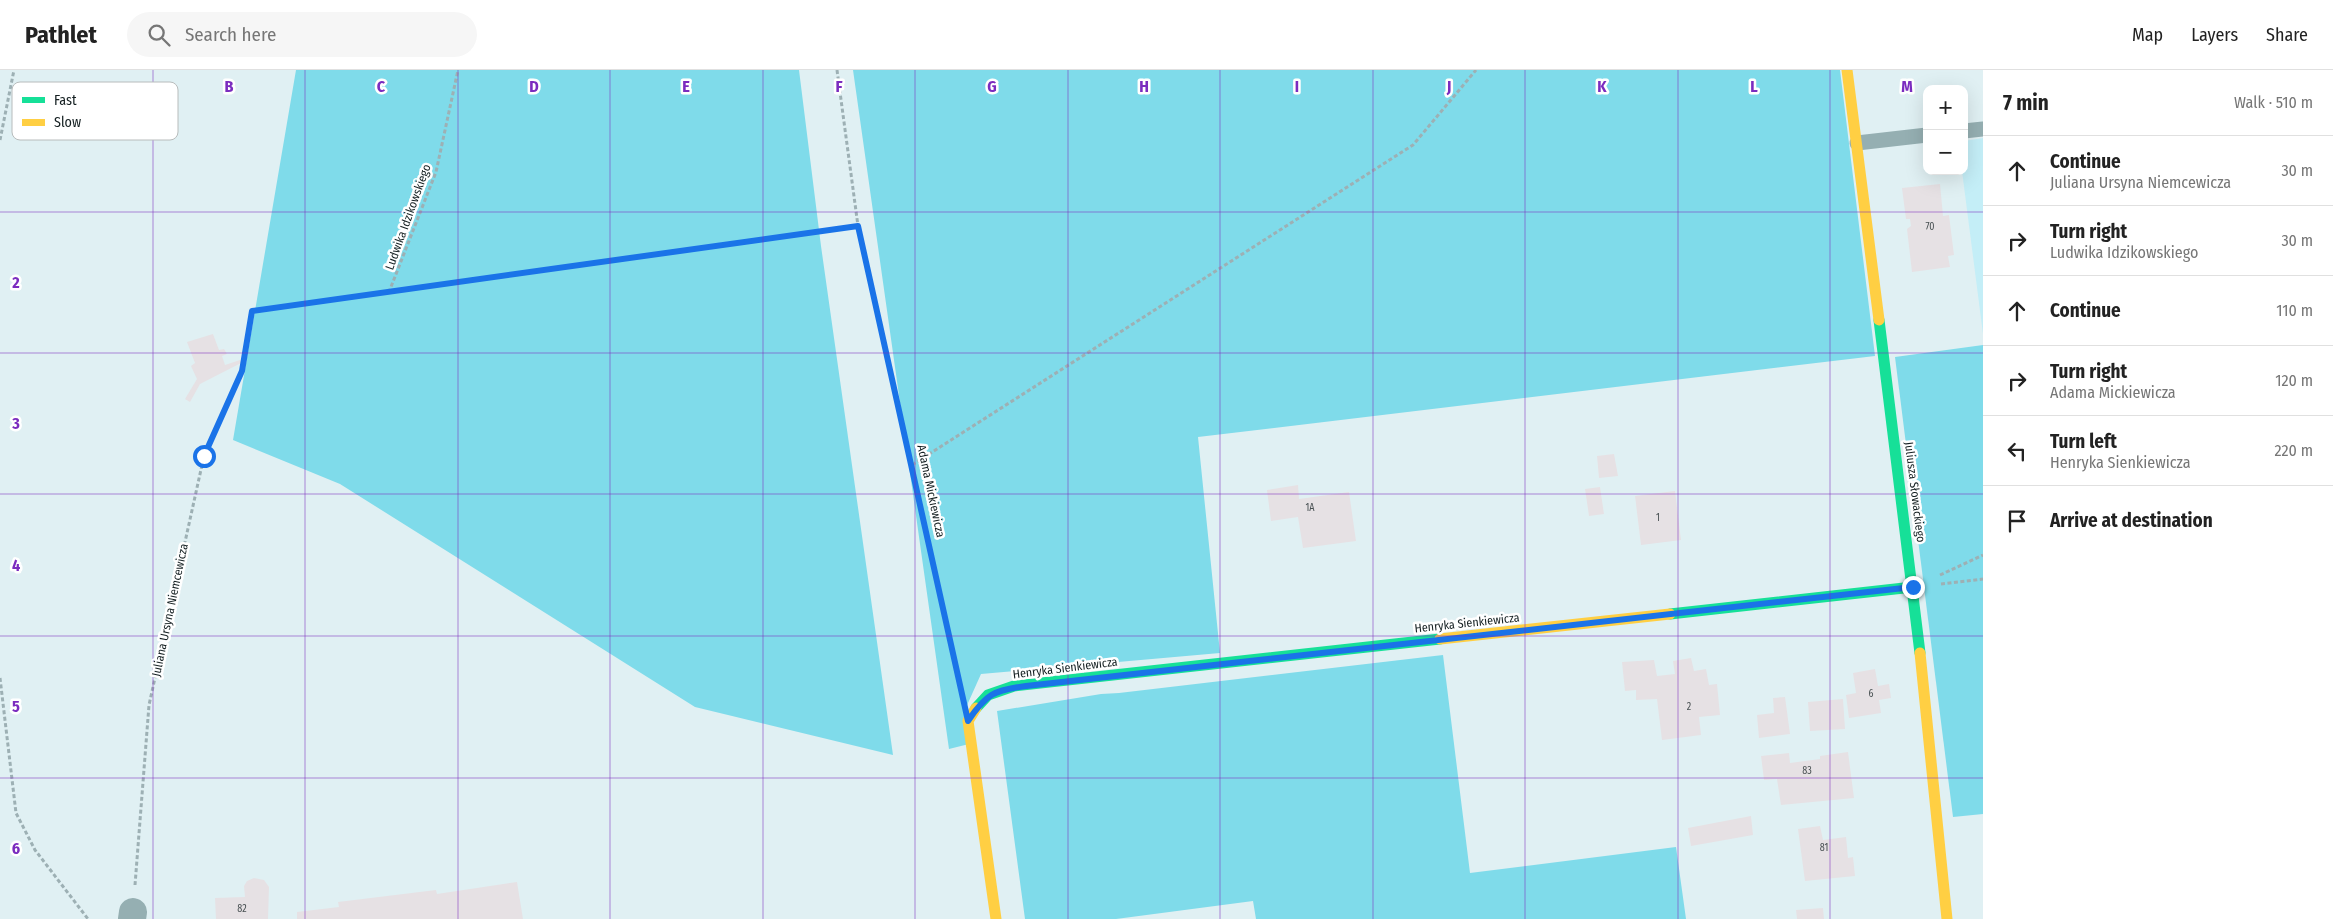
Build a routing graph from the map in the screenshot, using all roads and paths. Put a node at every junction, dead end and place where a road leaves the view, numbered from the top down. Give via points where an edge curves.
1 (14, 70) edge
2 (458, 70) edge
3 (837, 70) edge
4 (1476, 70) edge
5 (1847, 70) edge
6 (1983, 128) edge
7 (1968, 130) edge
8 (1923, 135) edge
9 (0, 140) edge
10 (1857, 143) junction
11 (858, 226) junction
12 (389, 292) junction
13 (912, 465) junction
14 (1983, 555) edge
15 (1983, 579) edge
16 (1913, 587) junction
17 (0, 678) edge
18 (968, 721) junction
19 (132, 915) edge
20 (88, 919) edge
21 (996, 919) edge
22 (1947, 919) edge

1 - 9 path
2 - 12 path, Ludwika Idzikowskiego via 436,172
3 - 11 path, Adama Mickiewicza
4 - 13 path via 1413,145
5 - 10 street, Juliusza Słowackiego
6 - 7 lane
8 - 10 lane
10 - 16 street, Juliusza Słowackiego
11 - 12 path
11 - 13 path, Adama Mickiewicza
12 - 19 path, Juliana Ursyna Niemcewicza via 252,311 242,371 204,456 149,705
13 - 18 path, Adama Mickiewicza
14 - 16 path
15 - 16 path
16 - 18 street, Henryka Sienkiewicza via 1026,686 994,693 982,700
16 - 22 street, Juliusza Słowackiego
17 - 20 path via 16,813 35,850
18 - 21 street

